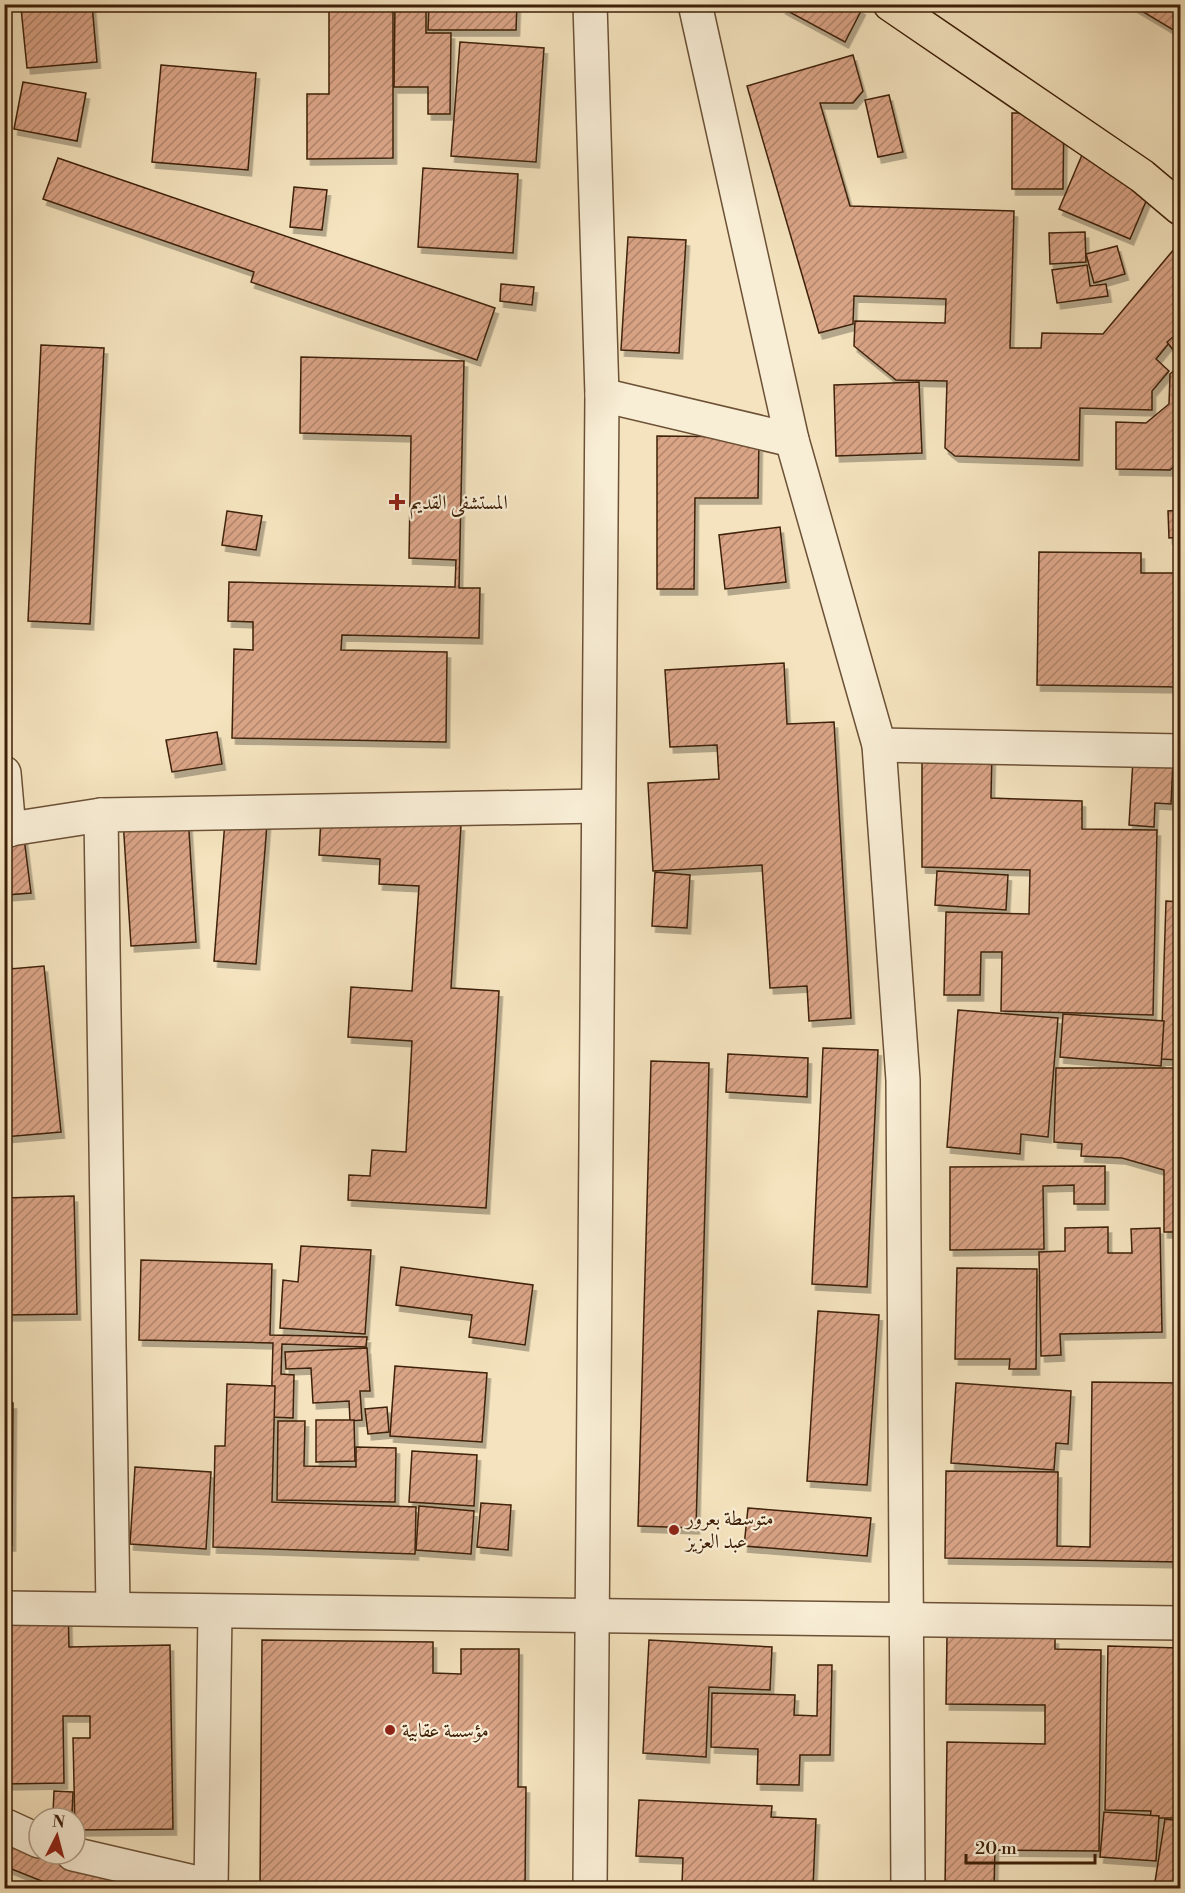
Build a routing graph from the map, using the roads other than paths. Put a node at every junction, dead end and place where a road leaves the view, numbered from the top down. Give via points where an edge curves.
1 (590, 4) edge
2 (695, 4) edge
3 (890, 4) edge
4 (1180, 208) edge
5 (602, 395) junction
6 (792, 440) junction
7 (879, 745) junction
8 (1180, 751) edge
9 (4, 773) edge
10 (598, 806) junction
11 (100, 815) junction
12 (7, 830) edge
13 (4, 1608) edge
14 (113, 1610) junction
15 (215, 1612) junction
16 (594, 1617) junction
17 (907, 1618) junction
18 (1180, 1623) edge
19 (4, 1825) edge
20 (27, 1836) edge
21 (87, 1857) edge
22 (211, 1887) edge
23 (590, 1888) edge
24 (908, 1888) edge

1 - 5 street
2 - 6 street
3 - 4 main road via 1142,176
5 - 6 street
5 - 10 street
6 - 7 street
7 - 8 street
7 - 17 street via 903,1080
9 - 12 street
10 - 11 street
10 - 16 street
11 - 12 street
11 - 14 street
13 - 14 street
14 - 15 street
15 - 16 street
15 - 22 street
16 - 17 street
16 - 23 street
17 - 18 street
17 - 24 street
19 - 20 street
21 - 22 street

